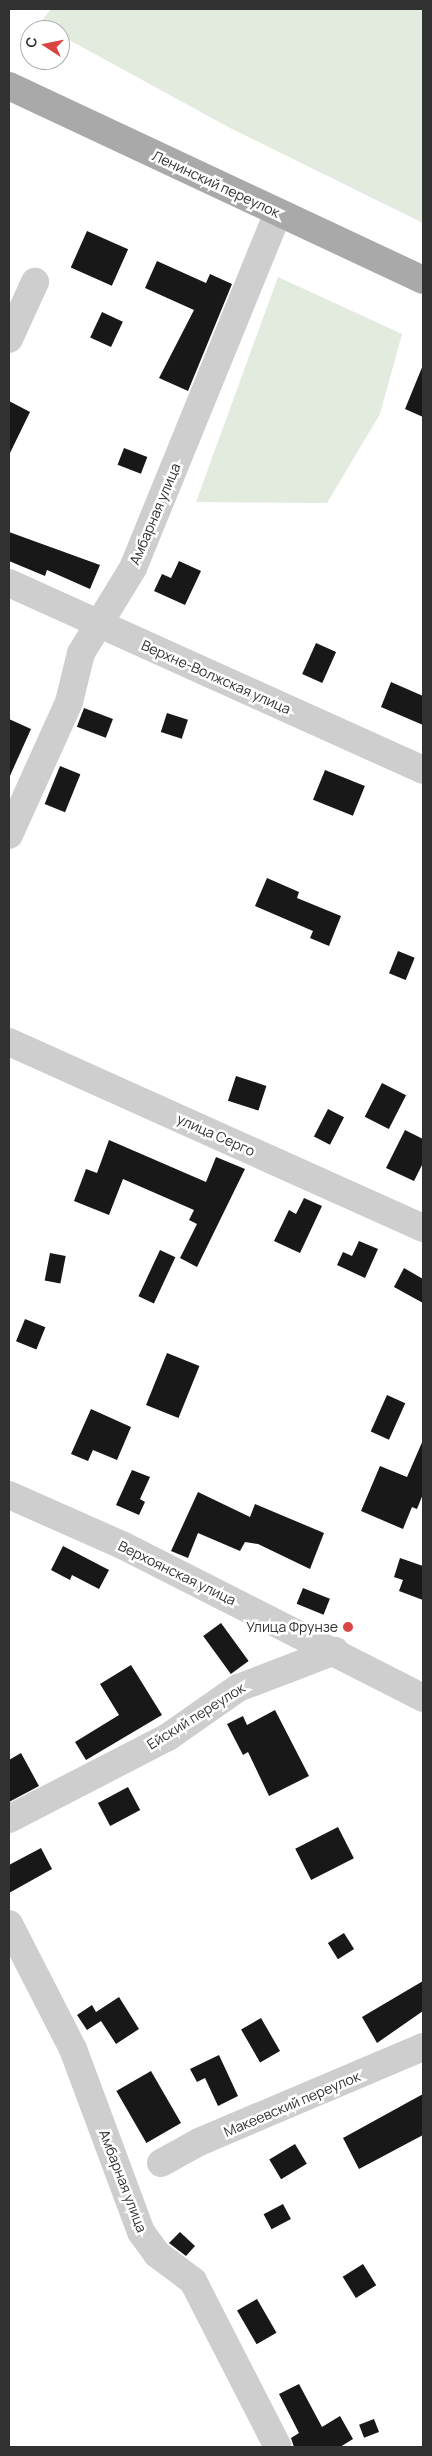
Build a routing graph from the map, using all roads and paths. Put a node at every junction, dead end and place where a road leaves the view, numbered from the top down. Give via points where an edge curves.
1 (9, 86) edge
2 (278, 214) junction
3 (423, 280) edge
4 (35, 282) dead end
5 (9, 339) edge
6 (9, 583) edge
7 (96, 623) junction
8 (423, 770) edge
9 (9, 836) edge
10 (9, 1042) edge
11 (423, 1228) edge
12 (9, 1495) edge
13 (334, 1651) junction
14 (423, 1698) edge
15 (9, 1819) edge
16 (9, 1924) edge
17 (423, 2047) edge
18 (161, 2163) dead end
19 (278, 2447) edge

1 - 2 main road, Ленинский переулок
2 - 3 main road, Ленинский переулок
2 - 7 street, Амбарная улица via 133,568
4 - 5 street
6 - 7 street, Верхне-Волжская улица
7 - 8 street, Верхне-Волжская улица
7 - 9 street, Амбарная улица via 80,653 70,702
10 - 11 street, улица Серго
12 - 13 street, Верхоянская улица via 122,1545
13 - 14 street, Верхоянская улица
13 - 15 street, Ейский переулок via 238,1688 168,1737
16 - 19 street, Амбарная улица via 73,2049 141,2232 157,2254 193,2280
17 - 18 street, Макеевский переулок via 199,2142

